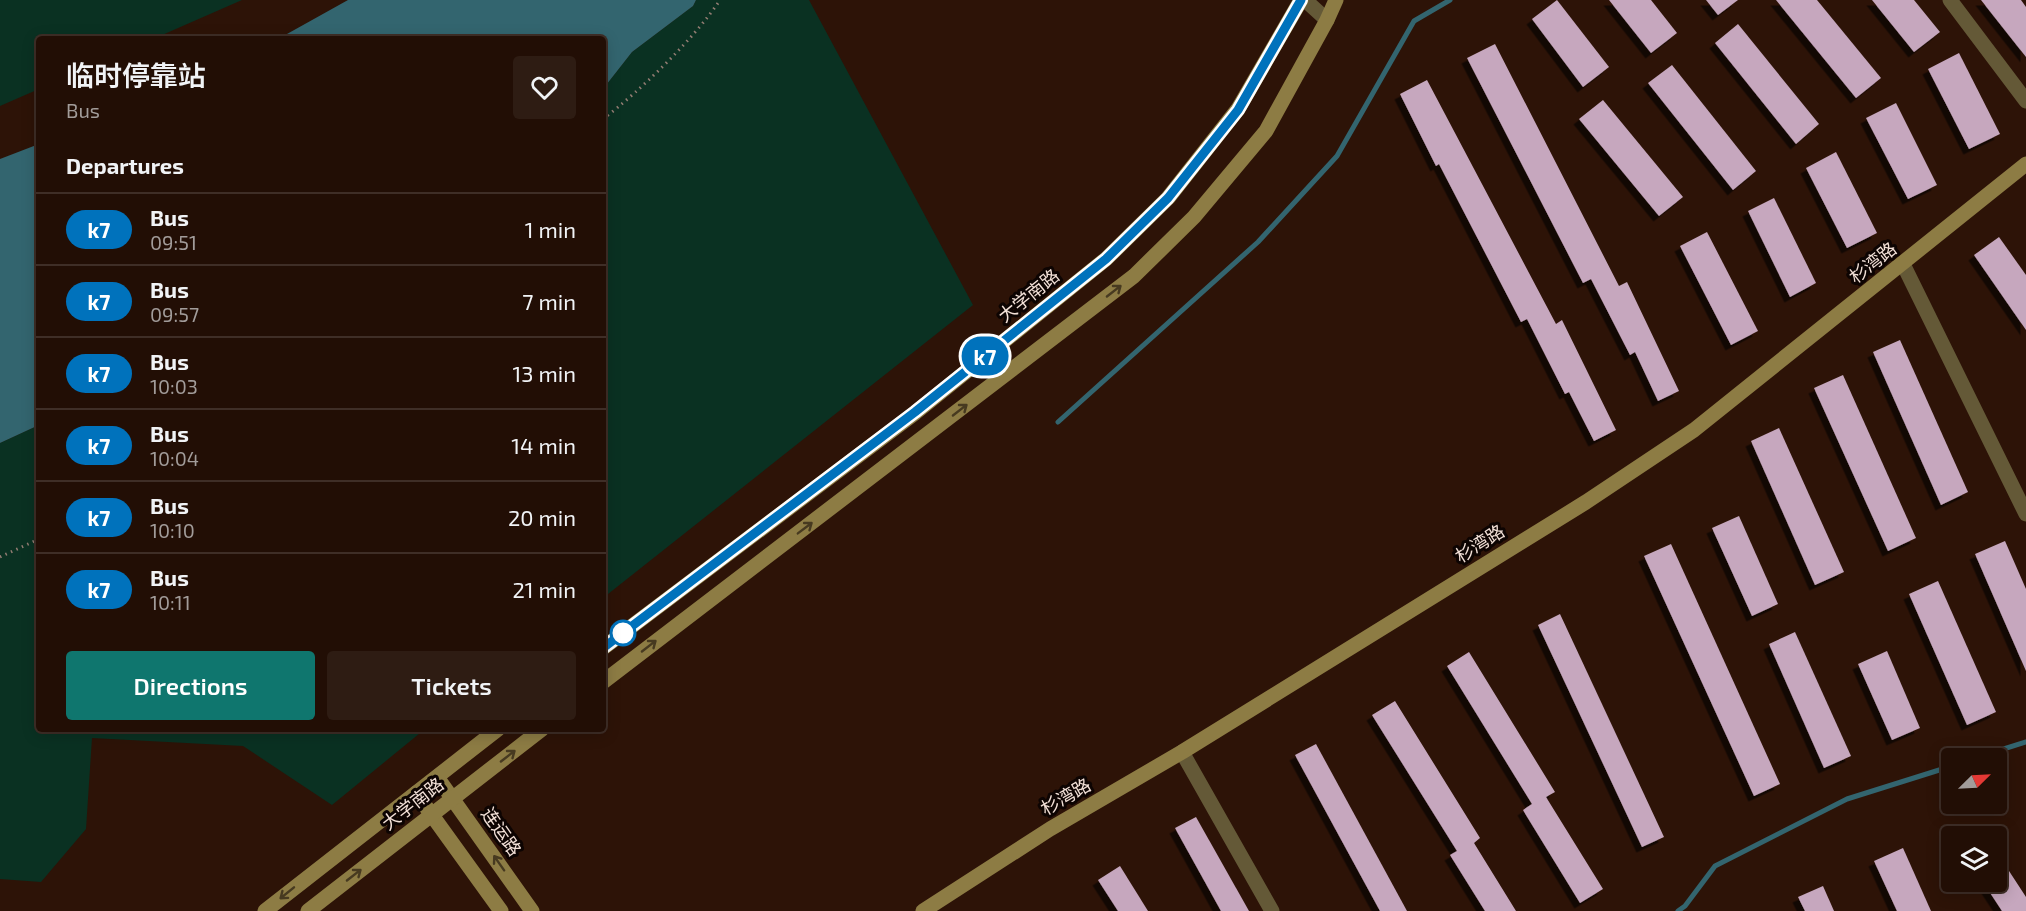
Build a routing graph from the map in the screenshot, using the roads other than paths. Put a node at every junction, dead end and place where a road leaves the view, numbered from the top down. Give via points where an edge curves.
1 (1303, 0) edge
2 (1336, 0) edge
3 (1950, 0) edge
4 (1327, 20) junction
5 (2026, 101) edge
6 (2026, 164) edge
7 (1903, 264) junction
8 (2026, 514) edge
9 (606, 646) edge
10 (606, 680) edge
11 (494, 732) edge
12 (538, 732) edge
13 (1182, 752) junction
14 (437, 777) junction
15 (416, 793) junction
16 (453, 798) junction
17 (432, 814) junction
18 (266, 911) edge
19 (308, 911) edge
20 (501, 911) edge
21 (532, 911) edge
22 (922, 911) edge
23 (1272, 911) edge

1 - 4 street
1 - 9 main road, 大学南路 via 1238,110 1168,198 1106,259 915,412
2 - 4 main road
3 - 5 street
10 -> 4 main road via 1134,276 1194,217 1266,131
6 - 7 main road, 杉湾路
7 - 8 street
7 - 13 main road, 杉湾路 via 1694,430 1586,502
11 - 14 main road, 大学南路
16 -> 12 main road, 大学南路
13 - 22 main road, 杉湾路 via 1050,829
13 - 23 street
14 - 15 main road, 大学南路
14 - 16 main road, 连运路
15 - 17 main road
15 -> 18 main road, 大学南路
16 - 17 main road, 大学南路
21 -> 16 main road, 连运路
19 -> 17 main road, 大学南路
17 - 20 main road

